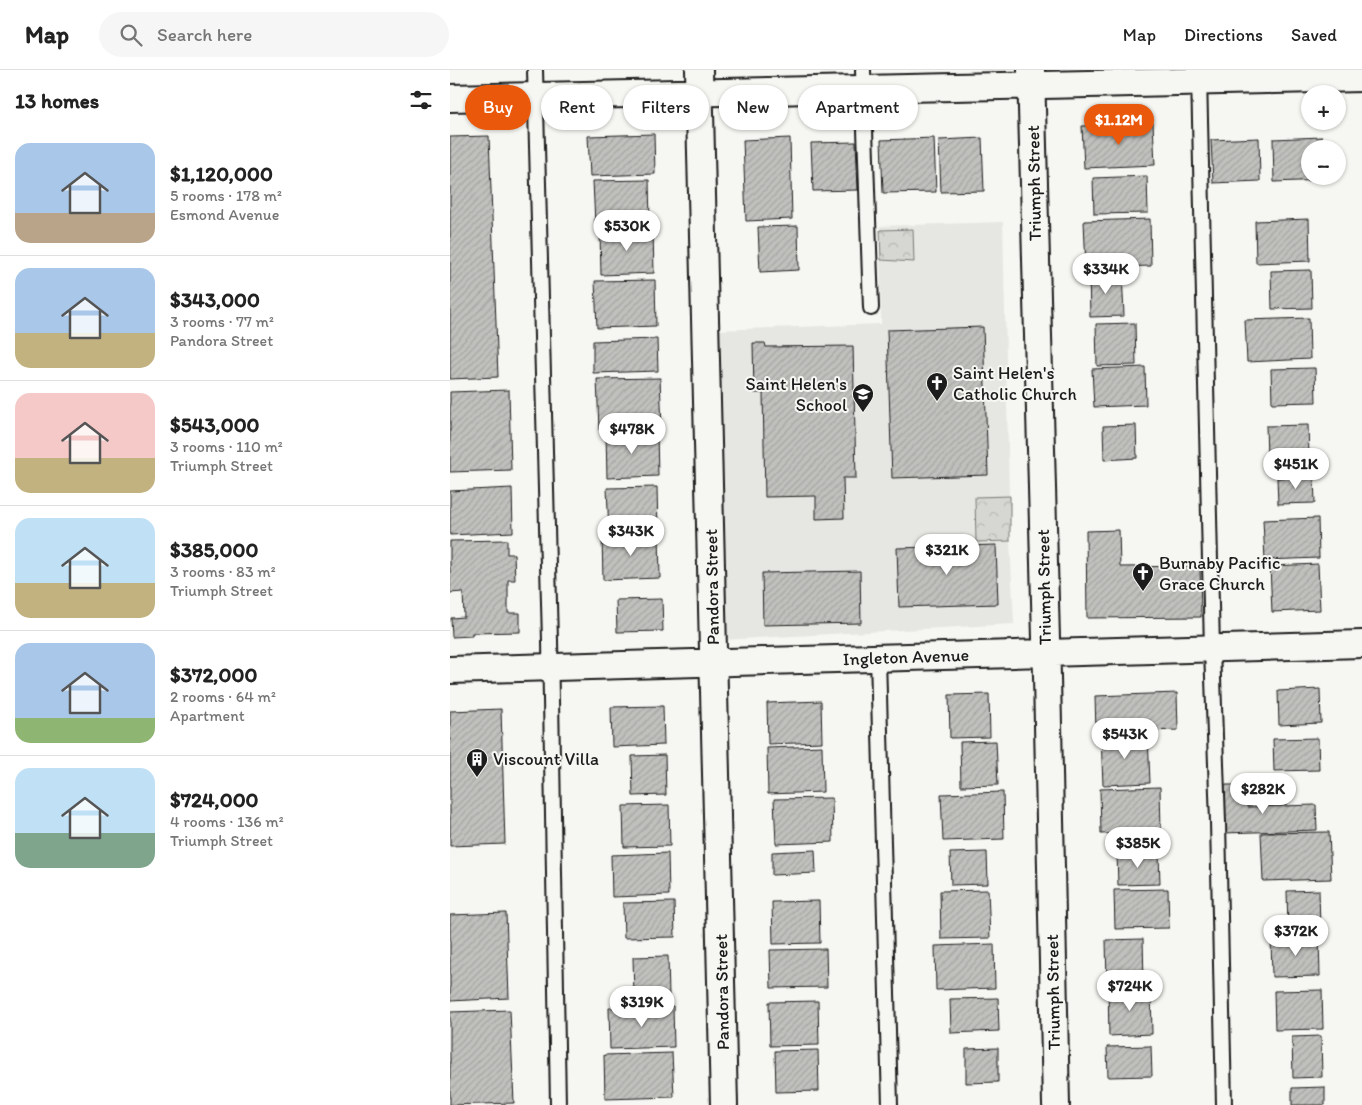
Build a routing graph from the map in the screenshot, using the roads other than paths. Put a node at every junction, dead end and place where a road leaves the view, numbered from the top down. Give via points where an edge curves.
1 (535, 70) edge
2 (1199, 76) edge
3 (1031, 78) edge
4 (1362, 78) edge
5 (863, 80) edge
6 (700, 81) edge
7 (536, 96) junction
8 (450, 98) edge
9 (871, 308) dead end
10 (1362, 644) edge
11 (1212, 649) junction
12 (1046, 653) junction
13 (878, 657) junction
14 (714, 663) junction
15 (550, 667) junction
16 (450, 670) edge
17 (558, 1105) edge
18 (724, 1105) edge
19 (890, 1105) edge
20 (1056, 1105) edge
21 (1224, 1105) edge

1 - 7 lane
2 - 3 street
2 - 4 street
2 - 11 lane
3 - 5 street
3 - 12 street, Triumph Street
5 - 6 street
5 - 9 lane
6 - 7 street
6 - 14 street, Pandora Street
7 - 8 street
7 - 15 lane
10 - 11 street, Ingleton Avenue
11 - 12 street, Ingleton Avenue
11 - 21 lane
12 - 13 street, Ingleton Avenue
12 - 20 street, Triumph Street
13 - 14 street, Ingleton Avenue
13 - 19 lane
14 - 15 street, Ingleton Avenue
14 - 18 street, Pandora Street
15 - 16 street, Ingleton Avenue
15 - 17 lane

